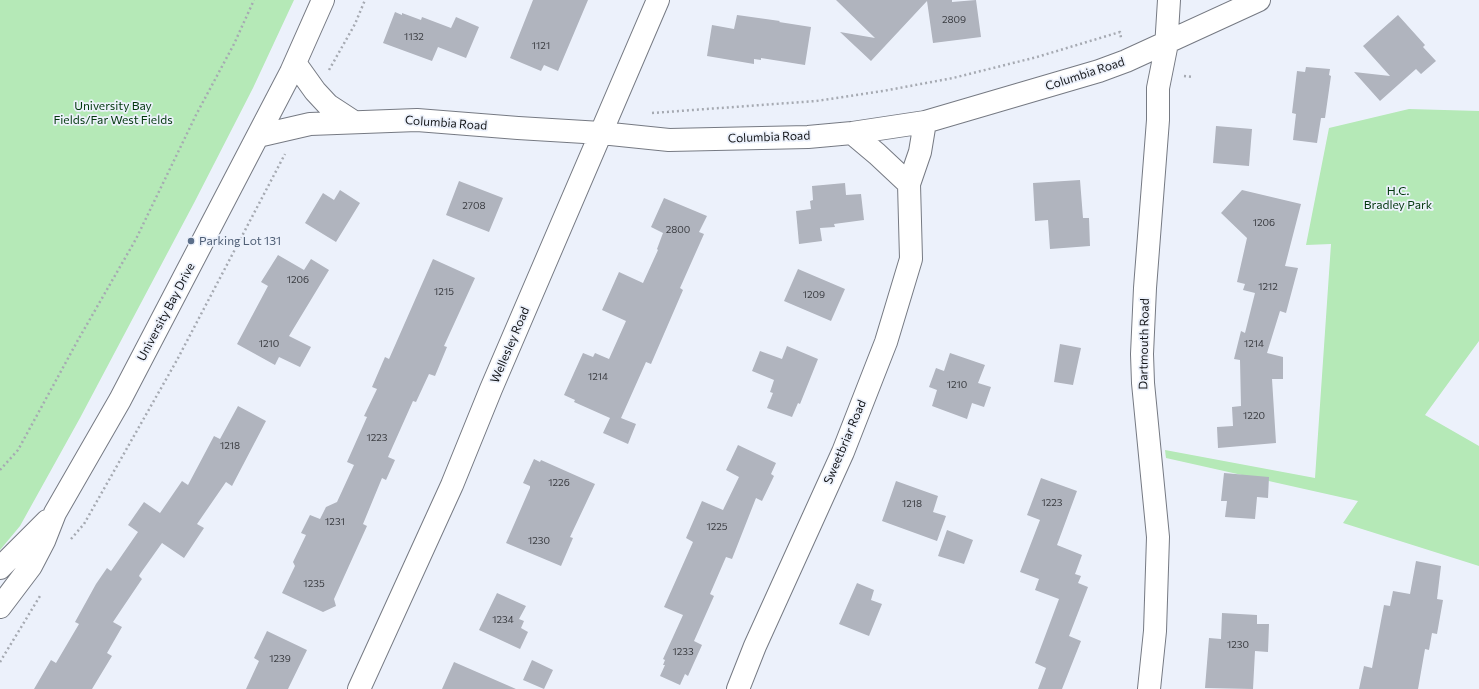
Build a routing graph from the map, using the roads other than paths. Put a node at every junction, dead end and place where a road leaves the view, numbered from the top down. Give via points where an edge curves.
1 (323, 0) edge
2 (658, 0) edge
3 (1169, 0) edge
4 (1259, 0) edge
5 (1166, 43) junction
6 (295, 63) junction
7 (354, 122) junction
8 (925, 122) junction
9 (601, 133) junction
10 (852, 133) junction
11 (258, 136) junction
12 (909, 184) junction
13 (55, 513) junction
14 (0, 568) edge
15 (25, 575) junction
16 (0, 607) edge
17 (0, 626) edge
18 (359, 689) edge
19 (738, 689) edge
20 (1149, 689) edge

1 - 6 street, University Bay Drive
2 - 9 street, Wellesley Road
3 - 5 street, Dartmouth Road
4 - 5 street, Columbia Road
5 - 8 street, Columbia Road via 1126,62 1062,83
5 - 20 street, Dartmouth Road via 1158,88 1142,354 1158,536 1155,631
6 - 7 street via 315,91 335,110
6 - 11 street, University Bay Drive
7 - 9 street, Columbia Road via 417,120
7 - 11 street, Columbia Road via 310,124
8 - 10 street, Columbia Road
8 - 12 street, Sweetbriar Road via 920,152
9 - 10 street, Columbia Road via 669,140 808,137
9 - 18 street, Wellesley Road via 490,389 452,485
10 - 12 street
11 - 13 street, University Bay Drive via 120,400
12 - 19 street, Sweetbriar Road via 912,259 886,342 843,452
13 - 14 street, University Bay Drive
13 - 15 street, University Bay Drive via 44,541
15 - 16 street, University Bay Drive
15 - 17 street, University Bay Drive

